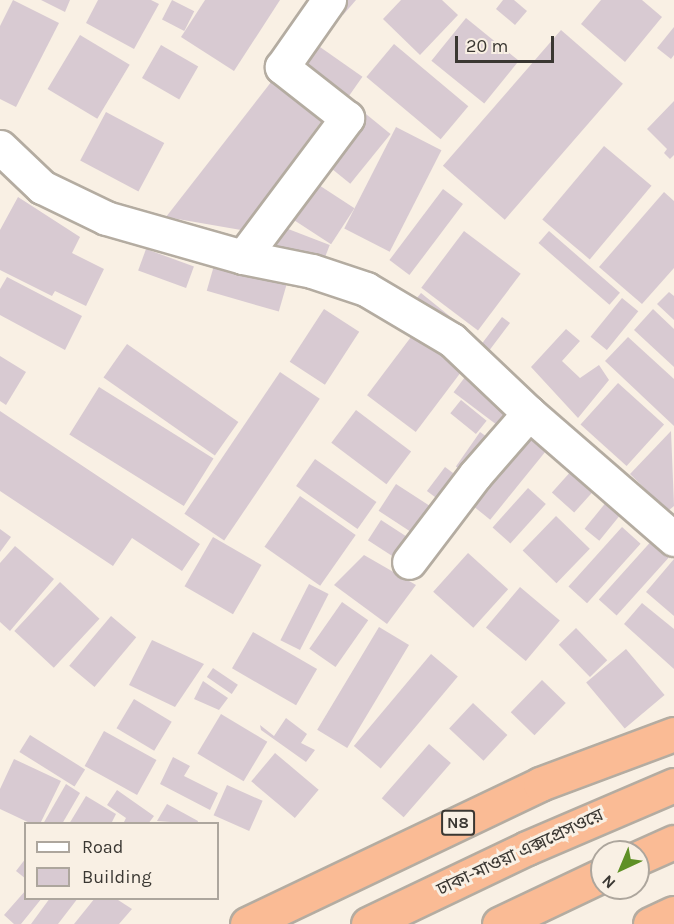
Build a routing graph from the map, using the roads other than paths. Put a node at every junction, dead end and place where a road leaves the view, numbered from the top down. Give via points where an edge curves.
1 (328, 0) edge
2 (0, 147) edge
3 (243, 257) junction
4 (529, 413) junction
5 (674, 539) edge
6 (409, 562) dead end
7 (674, 734) edge
8 (674, 785) edge
9 (674, 842) edge
10 (650, 853) edge
11 (590, 881) edge
12 (674, 913) edge
13 (247, 924) edge
14 (369, 924) edge
15 (499, 924) edge
16 (650, 924) edge

1 - 3 street via 282,67 347,118
2 - 3 street via 42,187 68,202 106,218
3 - 4 street via 312,271 366,290 452,340
4 - 5 street
4 - 6 street via 475,475
7 - 13 highway, N8 via 540,784
8 - 14 highway, ঢাকা-মাওয়া এক্সপ্রেসওয়ে via 538,843
9 - 10 highway
11 - 15 highway
12 - 16 highway

